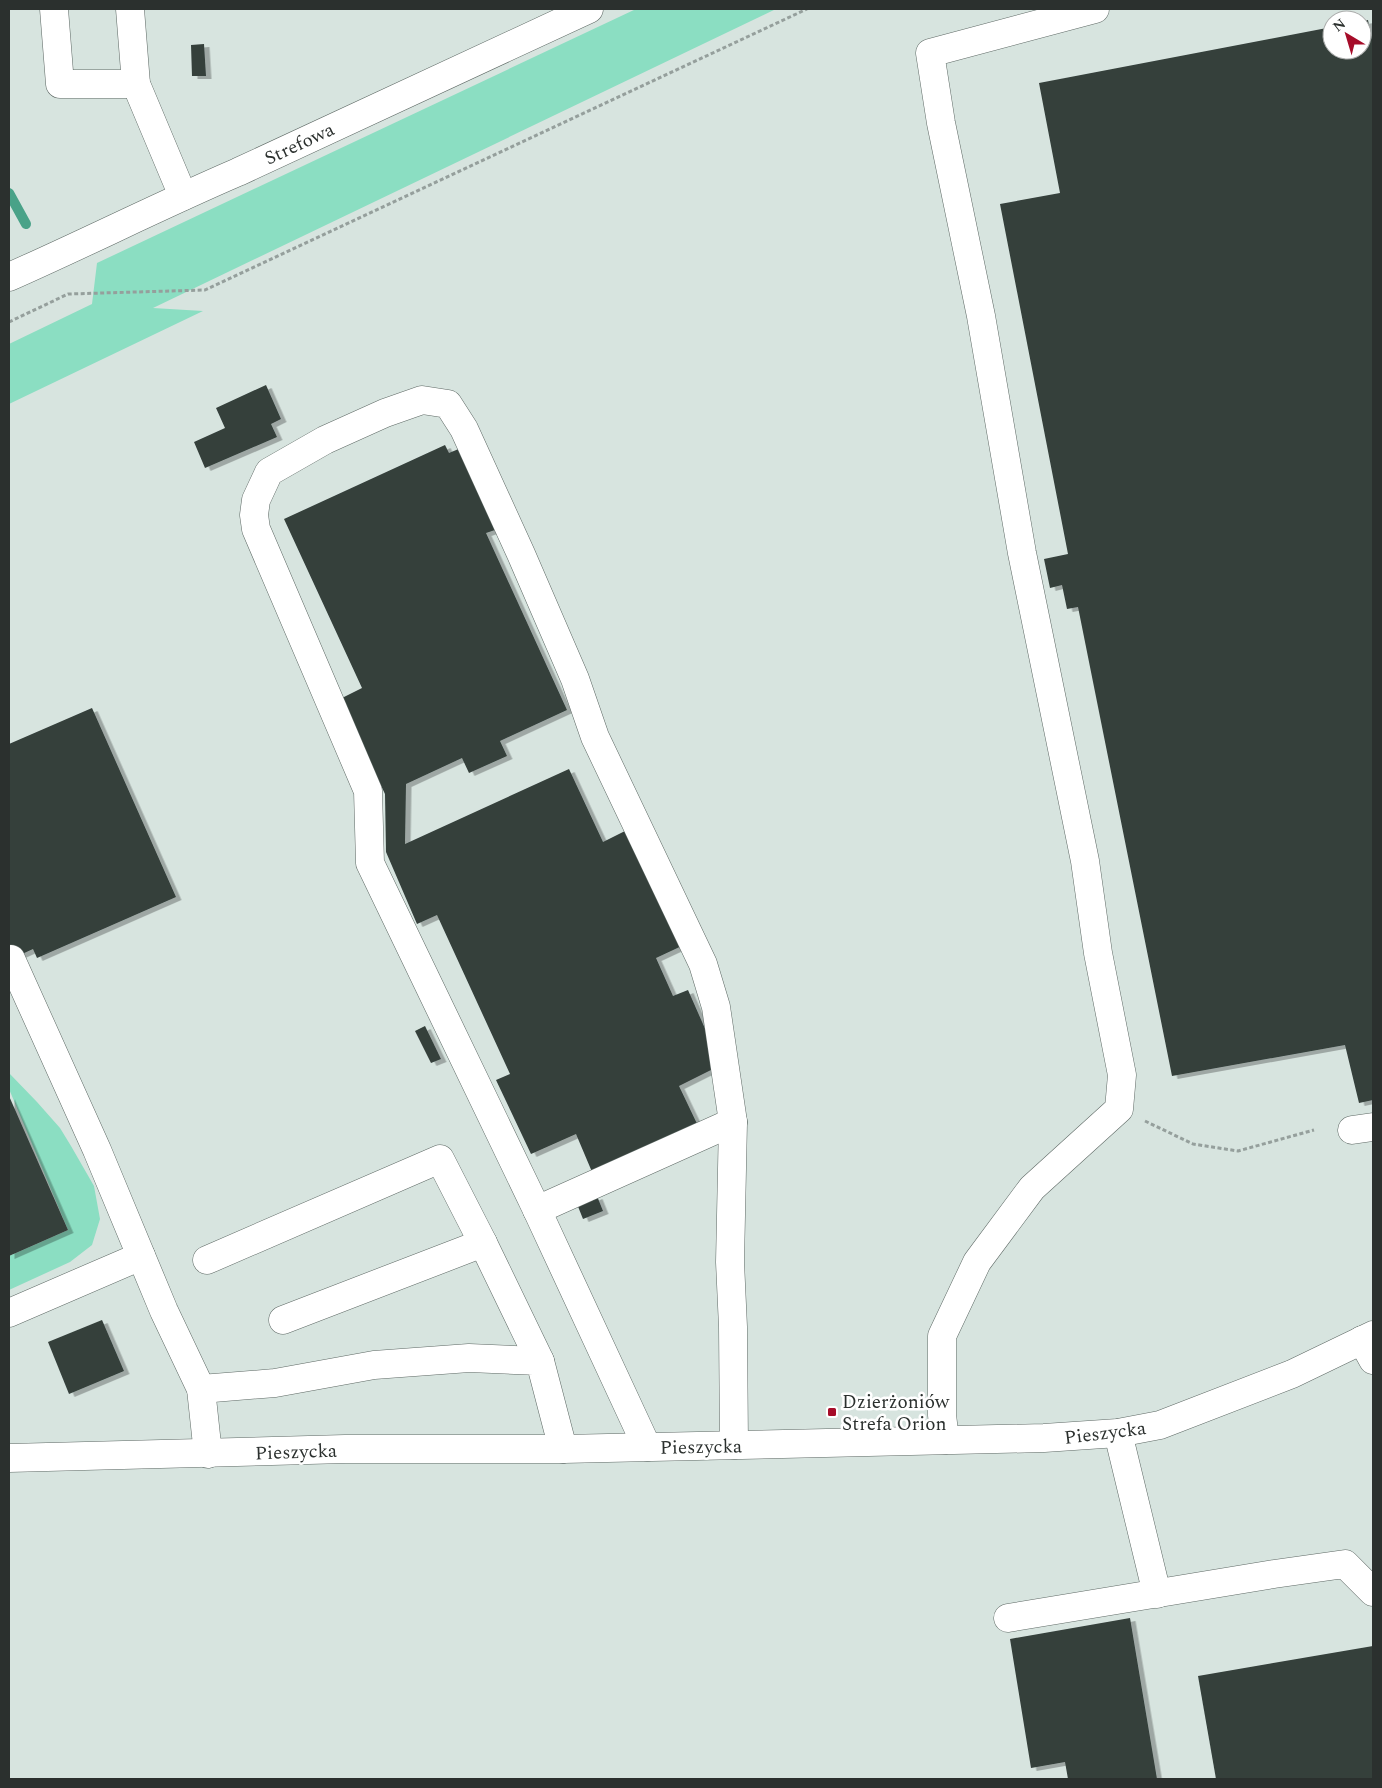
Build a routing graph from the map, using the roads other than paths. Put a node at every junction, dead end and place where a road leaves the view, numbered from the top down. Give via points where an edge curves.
1 (54, 9) edge
2 (130, 9) edge
3 (589, 9) edge
4 (1095, 9) edge
5 (549, 17) edge
6 (136, 84) junction
7 (183, 196) junction
8 (9, 277) edge
9 (11, 959) dead end
10 (732, 1122) junction
11 (537, 1210) junction
12 (483, 1243) junction
13 (141, 1256) junction
14 (207, 1260) dead end
15 (9, 1313) edge
16 (283, 1320) dead end
17 (1370, 1345) edge
18 (540, 1361) junction
19 (201, 1389) junction
20 (1118, 1433) junction
21 (945, 1440) junction
22 (734, 1445) junction
23 (647, 1446) junction
24 (564, 1449) junction
25 (208, 1454) junction
26 (9, 1458) edge
27 (1373, 1592) edge
28 (1157, 1594) junction
29 (1008, 1618) dead end

1 - 6 street via 60,84
2 - 6 street
3 - 5 street, Strefowa
4 - 21 street via 930,53 1022,552 1085,861 1098,953 1122,1075 1119,1109 1032,1188 977,1262 942,1336
5 - 7 street, Strefowa via 238,172
6 - 7 street
7 - 8 street, Strefowa
9 - 13 street
10 - 11 street
10 - 11 street via 716,1007 703,964 595,737 575,679 464,429 448,404 422,400 325,440 270,472 256,500 256,529 368,791 370,863
10 - 22 street via 730,1262
11 - 23 street
12 - 14 street via 440,1159
12 - 16 street
12 - 18 street
13 - 15 street
13 - 19 street
17 - 20 street, Pieszycka via 1160,1425
18 - 19 street via 468,1358 374,1365 276,1383
18 - 24 street
19 - 25 street
20 - 21 street, Pieszycka
20 - 28 street
21 - 22 street, Pieszycka
22 - 23 street, Pieszycka
23 - 24 street, Pieszycka
24 - 25 street, Pieszycka via 345,1449
25 - 26 street, Pieszycka
27 - 28 street via 1345,1564
28 - 29 street

